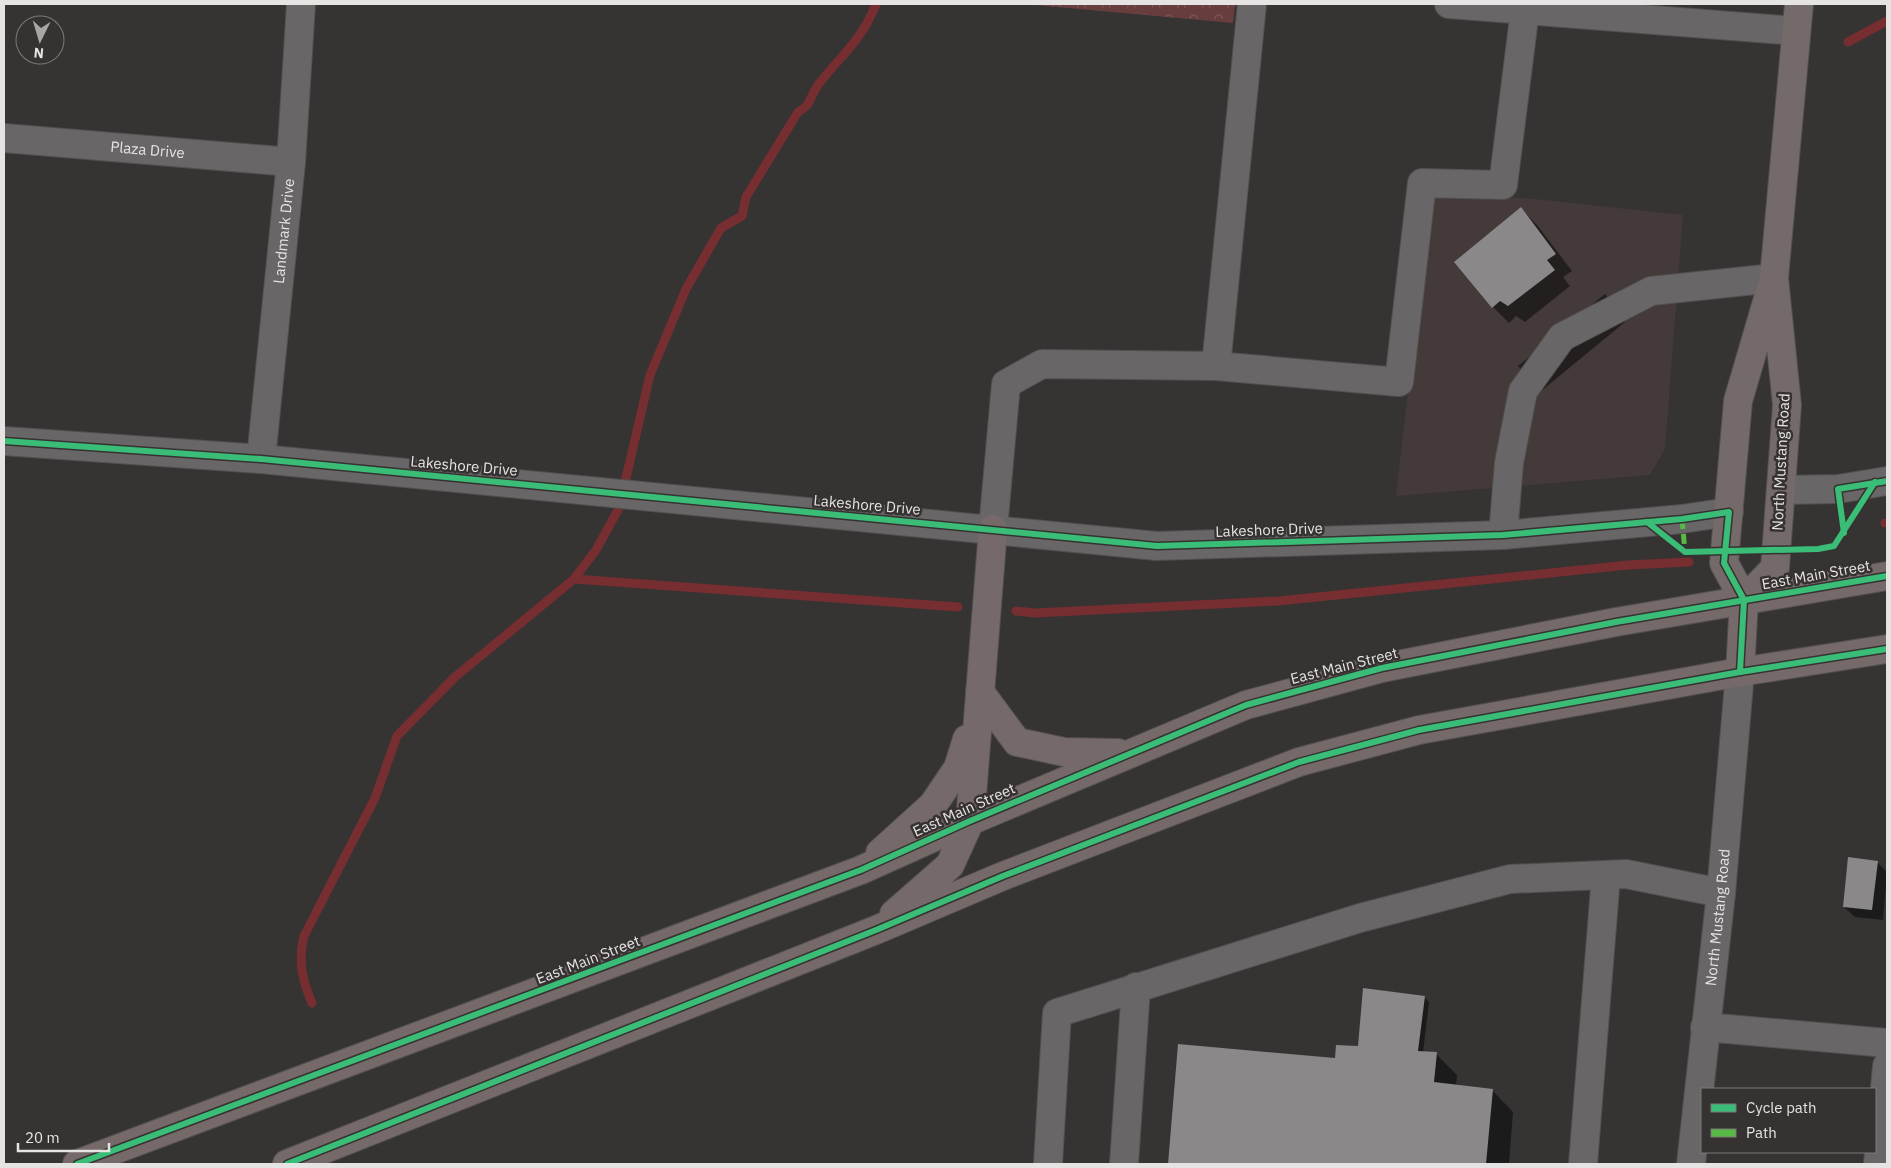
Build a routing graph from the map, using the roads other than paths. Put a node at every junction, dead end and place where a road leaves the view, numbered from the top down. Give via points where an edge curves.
1 (301, 4) edge
2 (1252, 4) edge
3 (1450, 4) edge
4 (1798, 4) edge
5 (1525, 10) junction
6 (1796, 31) junction
7 (4, 138) edge
8 (292, 162) junction
9 (1774, 278) junction
10 (1216, 366) junction
11 (4, 441) edge
12 (261, 460) junction
13 (1887, 481) edge
14 (1781, 490) junction
15 (1728, 512) junction
16 (993, 529) junction
17 (1503, 535) junction
18 (1887, 576) edge
19 (1744, 600) junction
20 (1887, 649) edge
21 (1740, 672) junction
22 (980, 692) junction
23 (1130, 753) junction
24 (970, 820) junction
25 (861, 870) junction
26 (1606, 875) junction
27 (1721, 893) junction
28 (876, 930) junction
29 (1136, 987) junction
30 (1705, 1027) junction
31 (1887, 1043) edge
32 (1887, 1066) edge
33 (78, 1164) edge
34 (287, 1164) edge
35 (1048, 1164) edge
36 (1124, 1164) edge
37 (1583, 1164) edge
38 (1691, 1164) edge
39 (1878, 1164) edge

1 - 8 street, Landmark Drive
2 - 10 street
3 - 5 street
4 - 6 main road, North Mustang Road
5 - 6 street
5 - 10 street via 1504,185 1422,183 1399,382
6 - 9 main road, North Mustang Road
7 - 8 street, Plaza Drive
8 - 12 street, Landmark Drive
9 - 14 main road, North Mustang Road via 1787,405
9 - 15 main road, North Mustang Road via 1738,401
9 - 17 street via 1651,291 1562,337 1523,390 1508,462
10 - 16 street via 1042,364 1006,384
11 - 12 street, Lakeshore Drive
12 - 16 street, Lakeshore Drive
13 - 14 street via 1838,489
14 - 19 main road, North Mustang Road via 1775,568
15 - 17 street, Lakeshore Drive
15 - 19 main road, North Mustang Road via 1724,563
16 - 17 street, Lakeshore Drive via 1157,546
16 - 22 highway
18 - 19 highway, East Main Street
19 - 21 highway
19 - 23 highway, East Main Street via 1382,668 1246,705
20 - 21 highway
21 - 27 street, North Mustang Road
21 - 28 highway via 1418,730 1299,762 1003,876
22 - 23 highway via 1017,742 1064,752
22 - 24 highway
22 - 25 highway via 958,768 933,805
23 - 24 highway, East Main Street
24 - 25 highway, East Main Street
24 - 28 highway via 950,865
25 - 33 highway, East Main Street
26 - 27 street via 1626,874
26 - 29 street via 1510,879 1360,918
26 - 37 street
27 - 30 street, North Mustang Road
28 - 34 highway
29 - 35 street via 1057,1013
29 - 36 street
30 - 31 street
30 - 38 street, North Mustang Road
32 - 39 street

